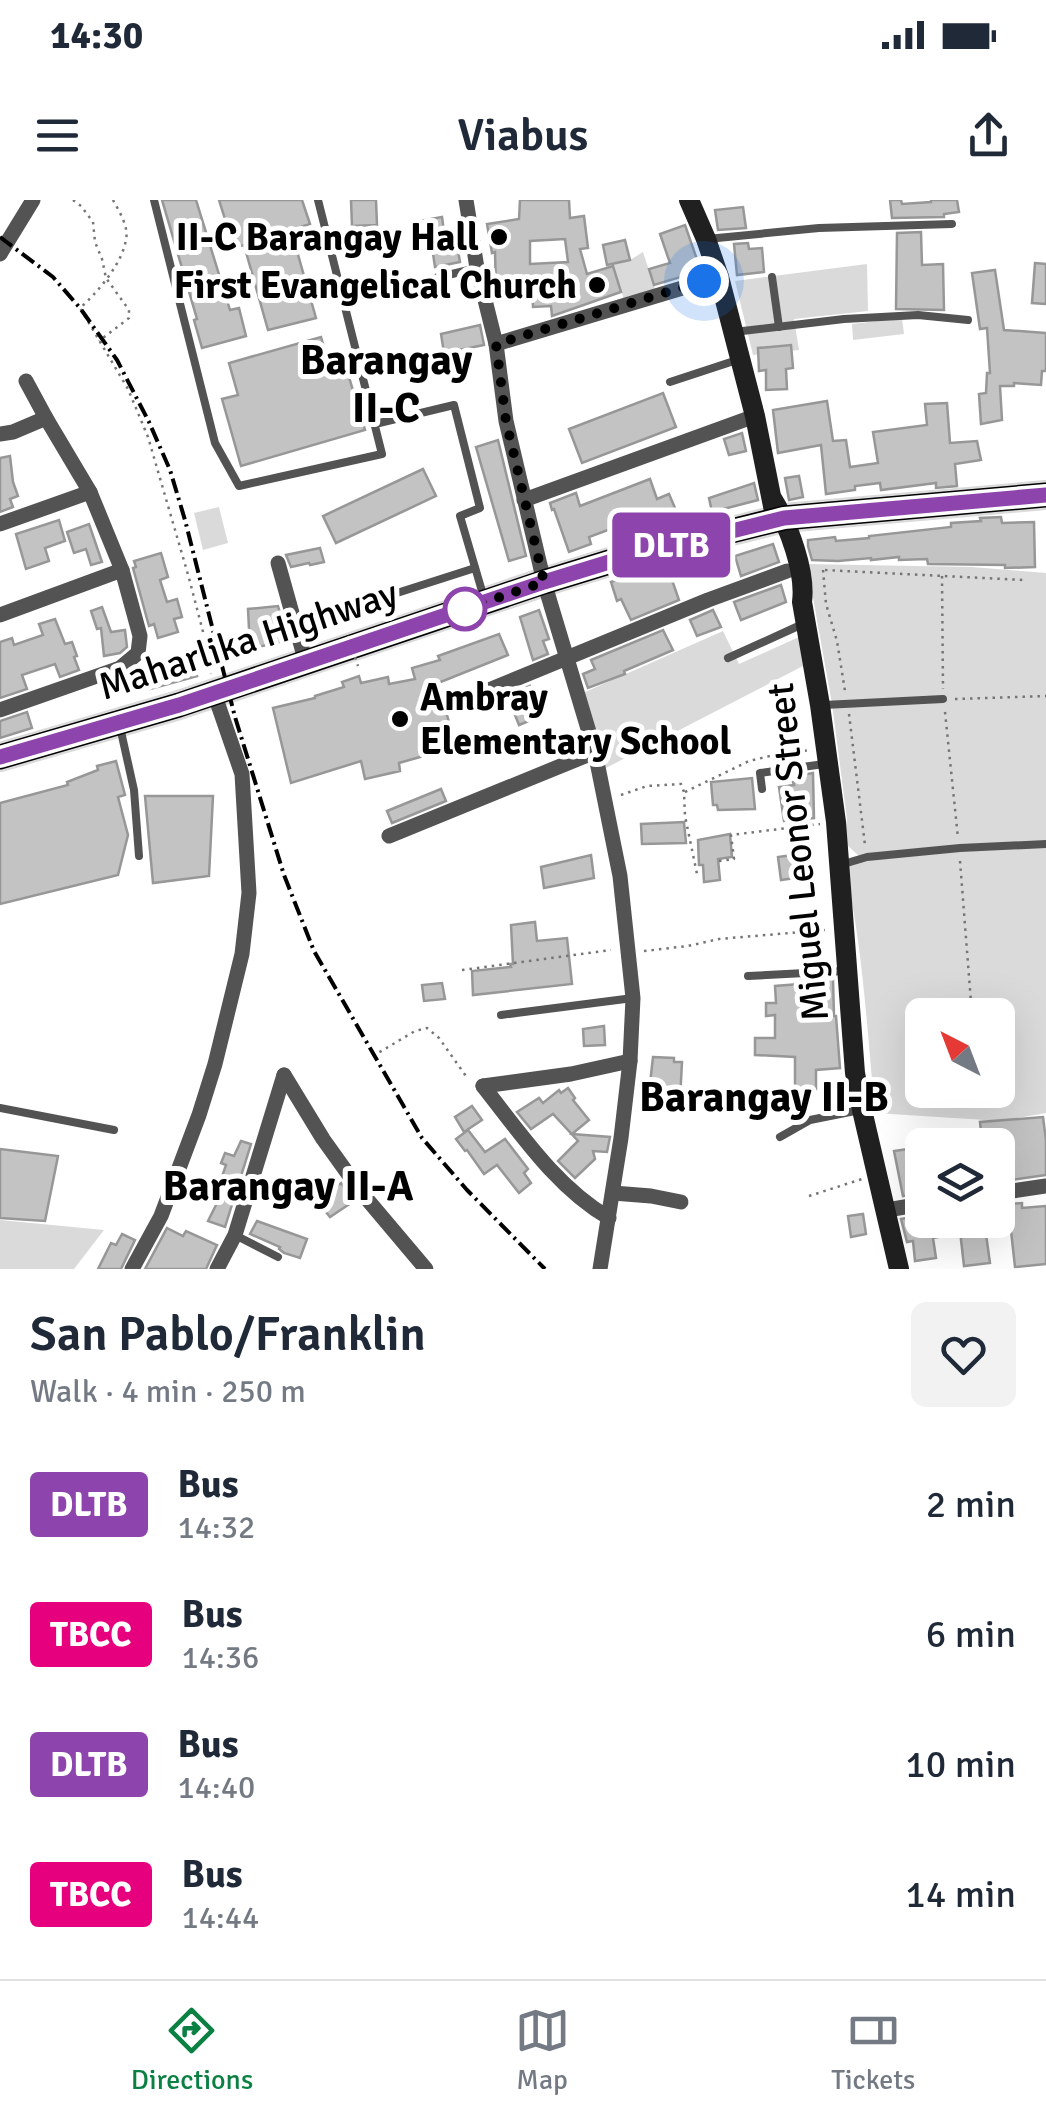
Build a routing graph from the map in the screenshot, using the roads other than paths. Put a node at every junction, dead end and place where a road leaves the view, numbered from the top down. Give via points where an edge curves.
1 (32, 200) edge
2 (154, 200) edge
3 (318, 200) edge
4 (466, 200) edge
5 (689, 200) edge
6 (952, 224) dead end
7 (706, 239) junction
8 (0, 254) edge
9 (478, 268) junction
10 (720, 277) junction
11 (772, 277) dead end
12 (406, 285) dead end
13 (968, 320) dead end
14 (779, 326) junction
15 (733, 332) junction
16 (496, 344) junction
17 (740, 358) junction
18 (26, 381) dead end
19 (670, 382) dead end
20 (755, 416) junction
21 (46, 418) junction
22 (374, 424) junction
23 (0, 434) edge
24 (90, 492) junction
25 (1046, 495) edge
26 (524, 500) junction
27 (777, 512) junction
28 (0, 524) edge
29 (278, 564) dead end
30 (475, 568) junction
31 (122, 570) junction
32 (793, 571) junction
33 (544, 582) junction
34 (397, 594) dead end
35 (485, 602) junction
36 (803, 612) junction
37 (0, 615) edge
38 (728, 658) dead end
39 (567, 660) junction
40 (306, 663) junction
41 (490, 690) dead end
42 (214, 693) junction
43 (943, 699) road end
44 (820, 705) junction
45 (0, 710) edge
46 (119, 722) junction
47 (594, 752) junction
48 (0, 757) edge
49 (828, 764) junction
50 (762, 789) dead end
51 (389, 836) dead end
52 (1046, 844) edge
53 (139, 856) dead end
54 (840, 865) junction
55 (847, 971) junction
56 (748, 976) dead end
57 (634, 998) junction
58 (501, 1015) dead end
59 (630, 1061) junction
60 (0, 1108) edge
61 (862, 1110) junction
62 (114, 1130) dead end
63 (780, 1137) dead end
64 (1046, 1186) edge
65 (1015, 1191) edge
66 (613, 1193) junction
67 (681, 1202) dead end
68 (905, 1207) edge
69 (886, 1210) junction
70 (609, 1218) junction
71 (235, 1235) junction
72 (278, 1257) dead end
73 (132, 1269) edge
74 (217, 1269) edge
75 (426, 1269) edge
76 (600, 1269) edge
77 (899, 1269) edge

1 - 8 street
2 - 22 lane via 216,442 239,486 382,454
3 - 22 lane
4 - 9 street
5 - 7 street, Miguel Leonor Street
6 - 7 lane
7 - 10 street, Miguel Leonor Street
9 - 12 lane
9 - 16 street
10 - 15 street, Miguel Leonor Street
10 - 16 street
11 - 14 lane
13 - 14 lane via 918,314
14 - 15 lane
15 - 17 street, Miguel Leonor Street
16 - 26 street
17 - 19 lane
17 - 20 street, Miguel Leonor Street
18 - 21 street
20 - 26 street
20 - 27 street, Miguel Leonor Street
21 - 23 street
21 - 24 street
22 - 30 lane via 454,406 480,508 460,516
24 - 28 street
24 - 31 street
25 - 27 main road, Maharlika Highway
26 - 33 street
27 - 32 street, Miguel Leonor Street via 779,542
27 - 33 main road, Maharlika Highway
29 - 40 street
30 - 34 lane
30 - 35 lane
31 - 37 street
31 - 45 street via 140,636 138,653 120,668
32 - 36 street, Miguel Leonor Street
32 - 39 street
33 - 35 main road, Maharlika Highway
33 - 39 street
35 - 40 main road, Maharlika Highway
36 - 38 lane
36 - 44 street, Miguel Leonor Street
39 - 41 street
39 - 47 street
40 - 42 main road, Maharlika Highway
42 - 46 main road, Maharlika Highway
42 - 73 street via 242,774 249,893 242,954 216,1064 161,1216
43 - 44 lane
44 - 49 street, Miguel Leonor Street
46 - 48 main road, Maharlika Highway
46 - 53 lane
47 - 51 street
47 - 57 street via 620,876
49 - 50 lane via 760,772
49 - 54 street, Miguel Leonor Street
52 - 54 lane via 861,857
54 - 55 street, Miguel Leonor Street
55 - 56 lane
55 - 61 street, Miguel Leonor Street
57 - 58 lane
57 - 59 street
59 - 66 street
59 - 70 street via 483,1086 548,1166
60 - 62 lane
61 - 63 lane via 810,1120
61 - 69 street, Miguel Leonor Street
64 - 65 street
66 - 67 street
66 - 70 street
68 - 69 street
69 - 77 street, Miguel Leonor Street
70 - 76 street
71 - 72 lane
71 - 74 street
71 - 75 street via 284,1074 361,1192

